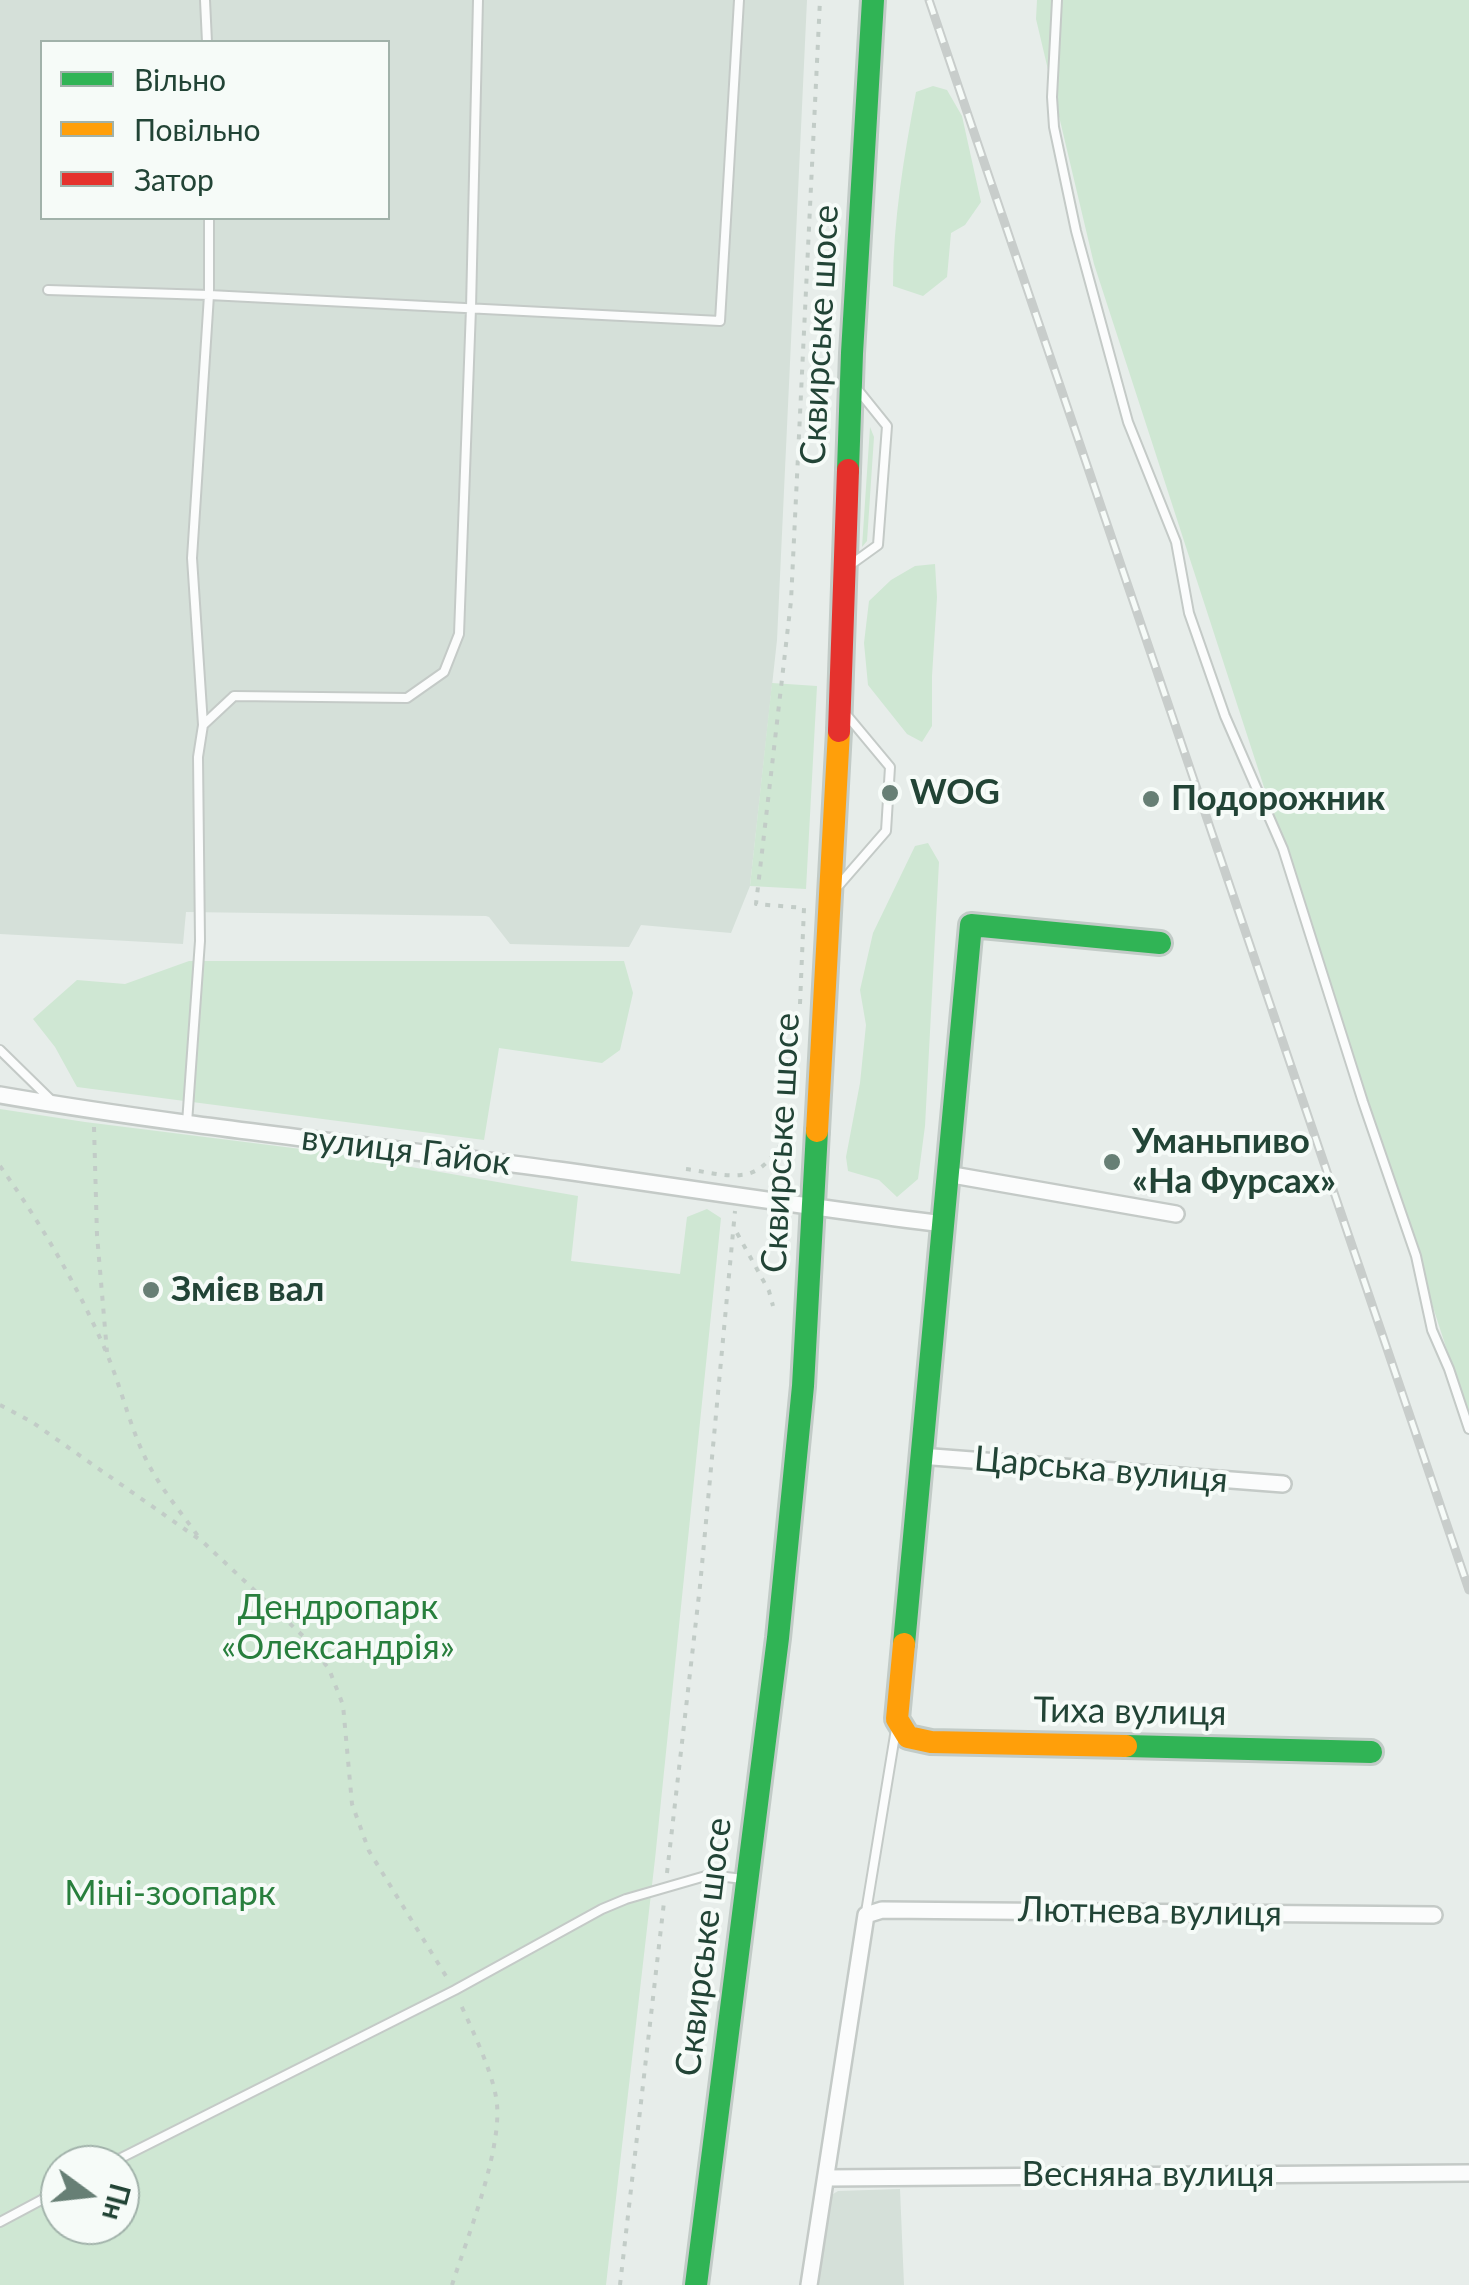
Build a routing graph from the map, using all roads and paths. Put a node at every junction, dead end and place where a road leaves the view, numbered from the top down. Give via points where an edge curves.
1 (205, 0) edge
2 (478, 0) edge
3 (739, 0) edge
4 (820, 0) edge
5 (873, 0) edge
6 (1058, 0) edge
7 (208, 40) edge
8 (208, 220) edge
9 (48, 290) dead end
10 (209, 295) junction
11 (471, 308) junction
12 (851, 381) junction
13 (845, 569) junction
14 (840, 707) junction
15 (204, 726) junction
16 (829, 896) junction
17 (1160, 943) dead end
18 (800, 1006) dead end
19 (0, 1050) edge
20 (0, 1094) edge
21 (796, 1100) dead end
22 (56, 1104) junction
23 (93, 1110) junction
24 (187, 1123) junction
25 (0, 1166) edge
26 (686, 1168) dead end
27 (947, 1174) junction
28 (813, 1208) junction
29 (1176, 1214) dead end
30 (943, 1224) junction
31 (772, 1306) dead end
32 (108, 1356) junction
33 (0, 1405) edge
34 (1469, 1430) edge
35 (920, 1456) junction
36 (1282, 1484) dead end
37 (202, 1542) junction
38 (897, 1719) junction
39 (1371, 1752) dead end
40 (748, 1880) junction
41 (666, 1887) junction
42 (866, 1915) junction
43 (1434, 1915) dead end
44 (455, 1990) junction
45 (140, 2148) edge
46 (1469, 2173) edge
47 (827, 2178) junction
48 (40, 2201) edge
49 (0, 2222) edge
50 (452, 2285) edge
51 (620, 2285) edge
52 (696, 2285) edge
53 (809, 2285) edge

1 - 7 lane
2 - 11 lane
3 - 11 lane via 720,321
4 - 18 path via 790,601 756,904 804,908
5 - 12 main road, Сквирське шосе
6 - 34 lane via 1054,127 1128,422 1176,542 1189,613 1225,716 1283,849
8 - 10 lane
9 - 10 lane
10 - 11 lane
10 - 15 lane via 192,558
11 - 15 lane via 459,634 444,672 408,698 234,696
12 - 13 main road, Сквирське шосе
12 - 13 lane via 887,426 878,544
13 - 14 main road, Сквирське шосе
14 - 16 main road, Сквирське шосе
14 - 16 lane via 890,766 886,832
15 - 24 lane via 198,757 200,941
16 - 28 main road, Сквирське шосе
17 - 27 main road via 971,925
19 - 22 lane
20 - 22 street, вулиця Гайок
21 - 26 path via 796,1116 770,1160 752,1173
22 - 23 street, вулиця Гайок
23 - 24 street, вулиця Гайок
23 - 32 path
24 - 28 street, вулиця Гайок
25 - 32 path via 32,1211
27 - 29 street
27 - 30 main road
28 - 30 street, вулиця Гайок
28 - 40 main road, Сквирське шосе via 801,1406
30 - 35 main road
31 - 41 path via 734,1229
32 - 37 path via 152,1470
33 - 37 path
35 - 36 street, Царська вулиця
35 - 38 main road
37 - 44 path via 329,1669 343,1705 352,1804 369,1852
38 - 39 main road, Тиха вулиця via 908,1737 931,1742
38 - 42 lane
40 - 41 lane via 708,1874
40 - 52 main road, Сквирське шосе
41 - 44 lane via 602,1909
41 - 51 path
42 - 43 street, Лютнева вулиця
42 - 47 street
44 - 45 lane
44 - 50 path via 496,2098 496,2136
46 - 47 street, Весняна вулиця
47 - 53 street
48 - 49 lane

